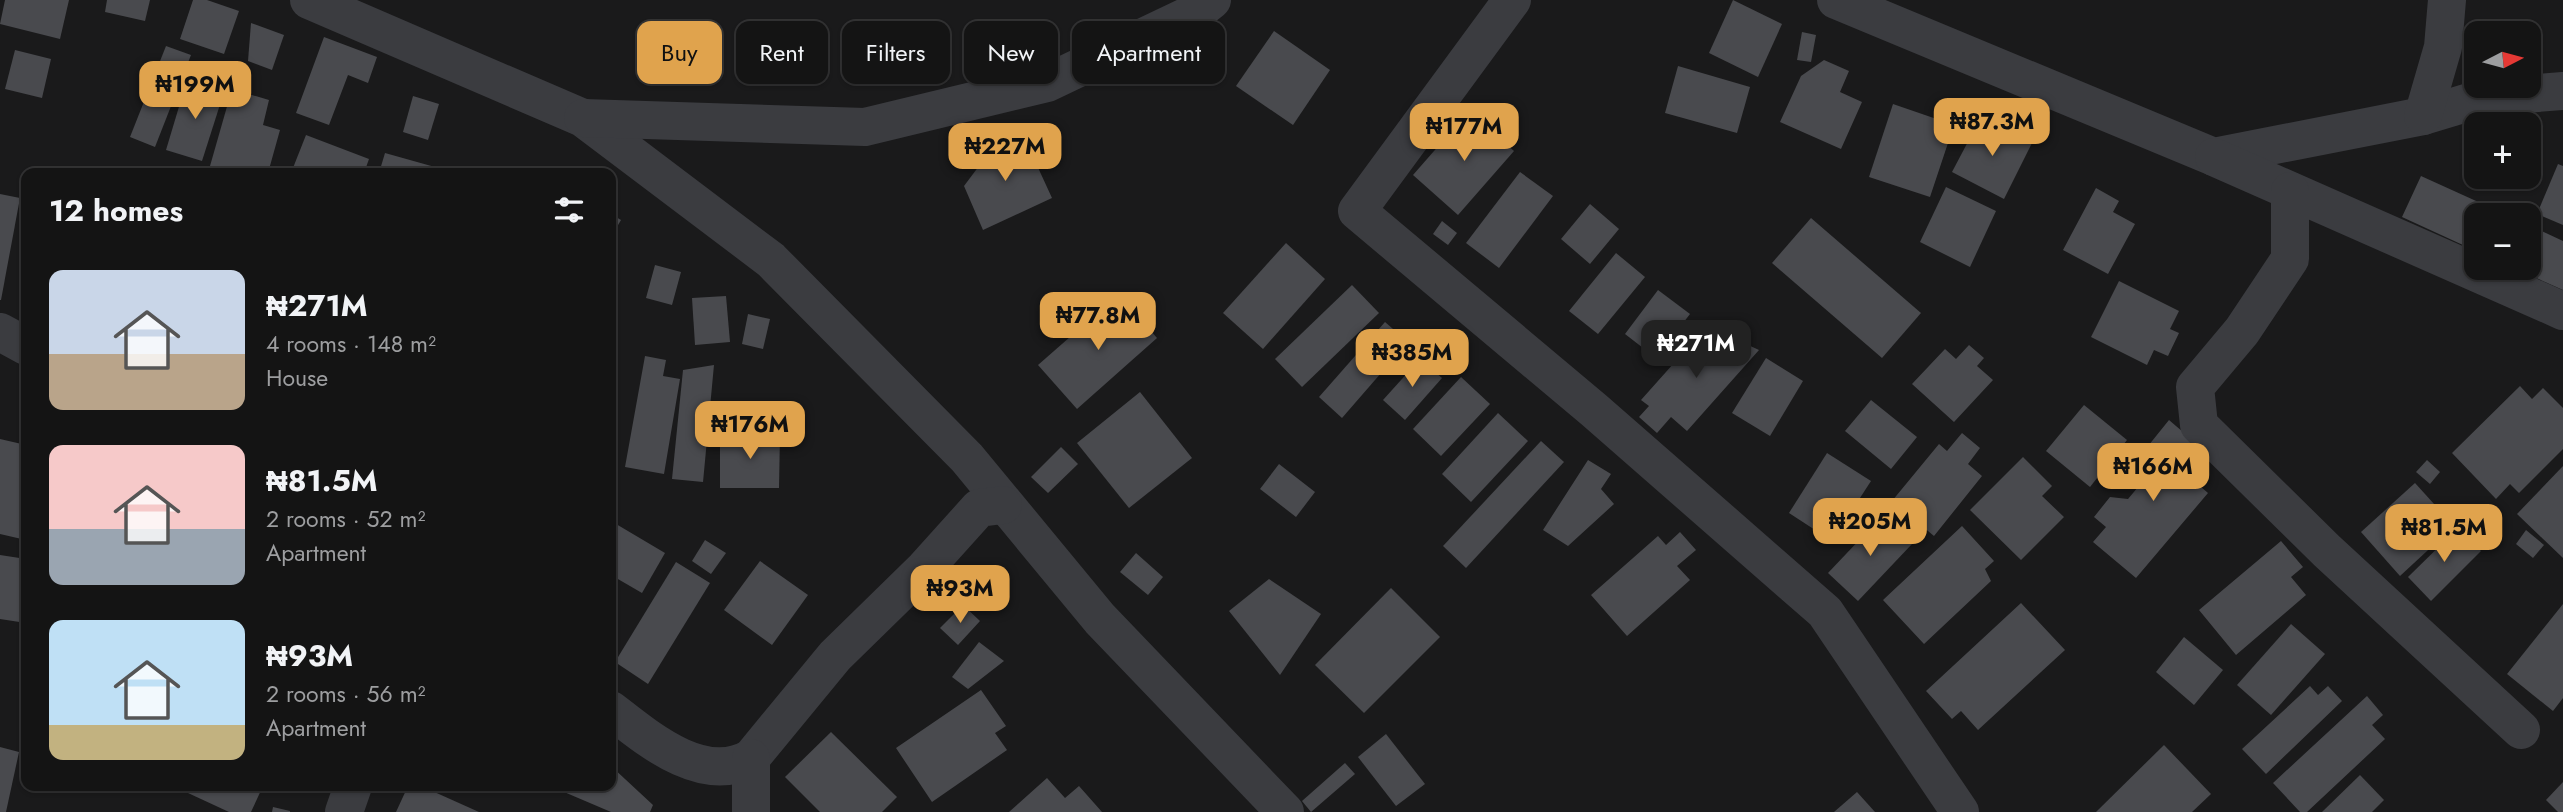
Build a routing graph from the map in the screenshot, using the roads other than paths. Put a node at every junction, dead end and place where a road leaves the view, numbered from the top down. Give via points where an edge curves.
1 (1212, 0) edge
2 (1512, 0) edge
3 (1836, 0) edge
4 (2447, 0) edge
5 (332, 6) edge
6 (2563, 91) edge
7 (2423, 116) junction
8 (583, 118) junction
9 (2214, 157) junction
10 (2290, 191) junction
11 (2563, 311) edge
12 (0, 332) edge
13 (21, 343) edge
14 (1003, 505) junction
15 (616, 714) edge
16 (2521, 730) dead end
17 (751, 758) junction
18 (351, 791) edge
19 (344, 812) edge
20 (751, 812) edge
21 (1285, 812) edge
22 (1960, 812) edge

1 - 8 street via 1198,11 1047,83 865,127
2 - 22 street via 1357,211 1825,612
3 - 9 street
4 - 7 street via 2443,47
5 - 8 street
6 - 7 street via 2486,97
7 - 9 street
8 - 14 street via 771,260 967,458
9 - 10 street
10 - 11 street
10 - 16 street via 2290,259 2242,331 2195,387 2199,425 2326,551
12 - 13 street
14 - 17 street via 979,509 835,656
14 - 21 street via 1100,619
15 - 17 street via 656,745 696,764 738,766
17 - 20 street
18 - 19 street

